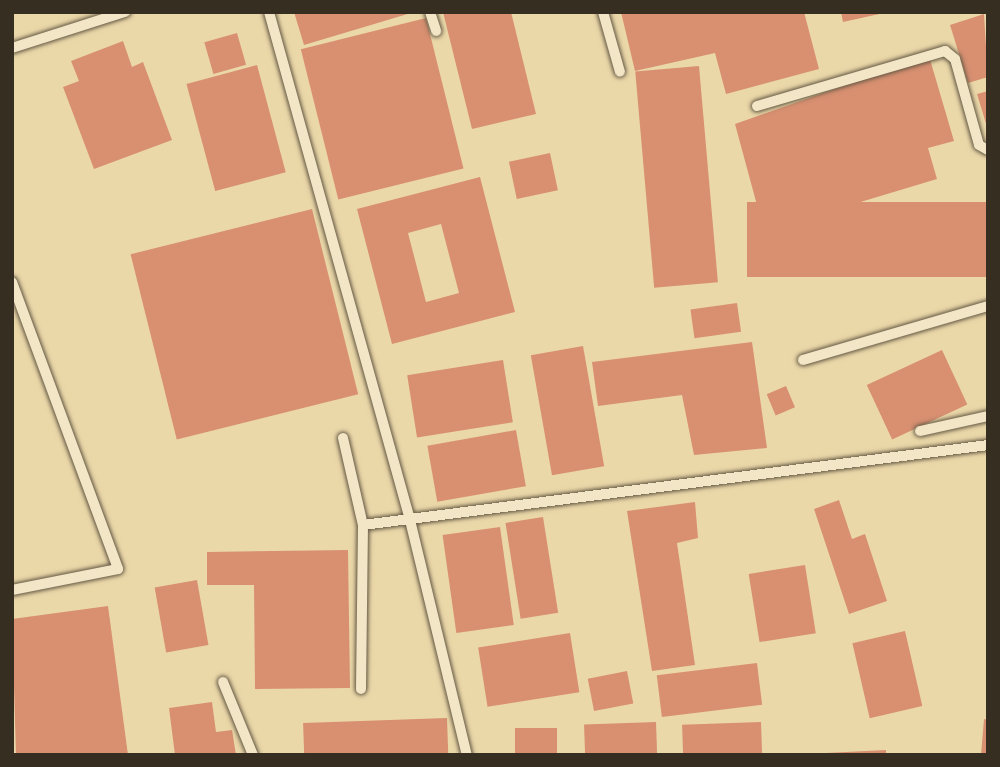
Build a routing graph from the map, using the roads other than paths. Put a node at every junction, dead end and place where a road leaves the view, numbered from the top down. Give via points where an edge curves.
1 (125, 12) edge
2 (269, 12) edge
3 (430, 12) edge
4 (603, 12) edge
5 (436, 32) dead end
6 (12, 48) edge
7 (620, 72) dead end
8 (757, 106) dead end
9 (988, 150) edge
10 (12, 282) edge
11 (988, 306) edge
12 (803, 359) dead end
13 (988, 416) edge
14 (920, 431) dead end
15 (343, 438) dead end
16 (988, 445) edge
17 (409, 516) junction
18 (363, 525) junction
19 (12, 590) edge
20 (223, 682) dead end
21 (361, 690) dead end
22 (253, 755) edge
23 (467, 755) edge

1 - 6 lane
2 - 17 lane
3 - 5 lane
4 - 7 lane
8 - 9 lane via 945,51 955,59 979,145
10 - 19 lane via 118,569
11 - 12 lane
13 - 14 lane
15 - 18 lane
16 - 17 lane
17 - 18 lane
17 - 23 lane
18 - 21 lane
20 - 22 lane

